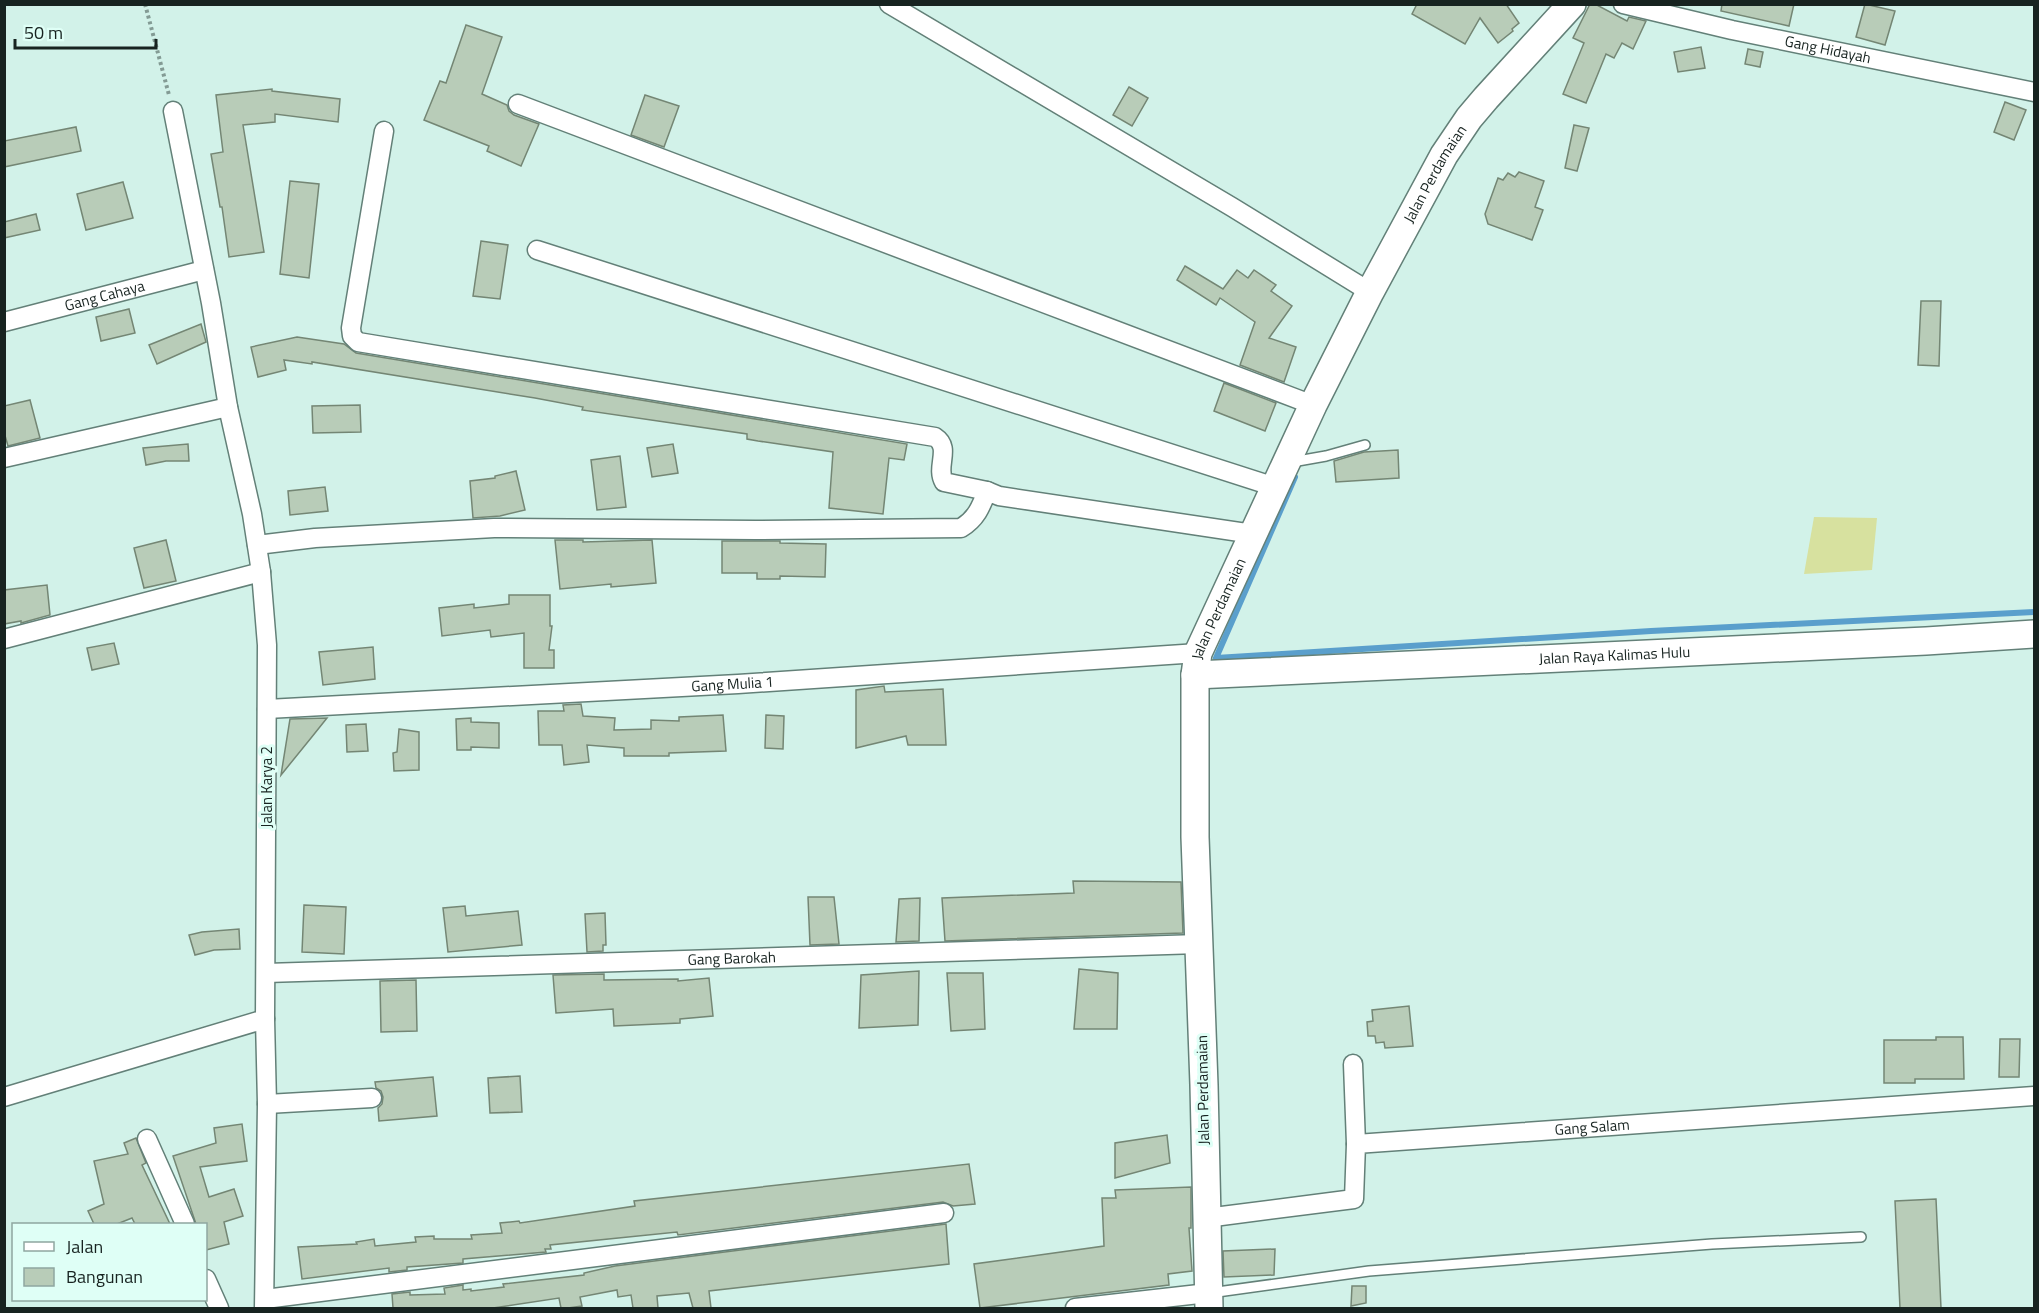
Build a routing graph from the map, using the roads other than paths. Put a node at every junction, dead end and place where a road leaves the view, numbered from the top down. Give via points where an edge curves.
1 (889, 4) edge
2 (1623, 4) edge
3 (1566, 6) edge
4 (2034, 92) edge
5 (518, 104) dead end
6 (173, 111) road end
7 (384, 131) dead end
8 (537, 250) dead end
9 (204, 270) junction
10 (1370, 292) junction
11 (4, 322) edge
12 (1313, 405) junction
13 (228, 407) junction
14 (1365, 445) dead end
15 (4, 458) edge
16 (1288, 462) junction
17 (1275, 487) junction
18 (987, 491) junction
19 (1253, 534) junction
20 (257, 545) junction
21 (261, 572) junction
22 (2034, 634) edge
23 (4, 639) edge
24 (1196, 664) junction
25 (267, 709) junction
26 (1199, 944) junction
27 (266, 973) junction
28 (265, 1019) junction
29 (1353, 1064) dead end
30 (2034, 1096) edge
31 (4, 1097) edge
32 (372, 1098) dead end
33 (267, 1104) junction
34 (147, 1139) dead end
35 (1356, 1143) junction
36 (944, 1213) dead end
37 (1206, 1218) junction
38 (185, 1223) edge
39 (1861, 1237) dead end
40 (207, 1281) edge
41 (1208, 1301) edge
42 (265, 1304) edge
43 (219, 1308) edge
44 (1075, 1308) edge

1 - 10 street
2 - 4 street, Gang Hidayah
3 - 10 street, Jalan Perdamaian via 1469,118 1444,155
5 - 12 street
6 - 9 street, Jalan Karya 2
7 - 18 street via 351,328 358,342 935,437 944,446 941,473 945,482
8 - 17 street
9 - 11 street, Gang Cahaya
9 - 13 street, Jalan Karya 2
10 - 12 street, Jalan Perdamaian
12 - 16 street, Jalan Perdamaian
13 - 15 street
13 - 20 street, Jalan Karya 2
14 - 16 lane
16 - 17 street, Jalan Perdamaian
17 - 19 street, Jalan Perdamaian
18 - 19 street via 999,496
18 - 20 street via 978,512 961,528 494,528
19 - 24 street, Jalan Perdamaian
20 - 21 street, Jalan Karya 2
21 - 23 street
21 - 25 street, Jalan Karya 2
22 - 24 street, Jalan Raya Kalimas Hulu via 1926,641
24 - 25 street, Gang Mulia 1
24 - 26 street, Jalan Perdamaian
25 - 27 street, Jalan Karya 2
26 - 27 street, Gang Barokah
26 - 37 street, Jalan Perdamaian
27 - 28 street, Jalan Karya 2
28 - 31 street
28 - 33 street, Jalan Karya 2
29 - 35 street
30 - 35 street, Gang Salam
32 - 33 street
33 - 42 street, Jalan Karya 2
34 - 38 street
35 - 37 street via 1354,1199
36 - 42 street
37 - 41 street, Jalan Perdamaian
39 - 41 lane via 1700,1245 1380,1270
40 - 43 street
41 - 44 street

